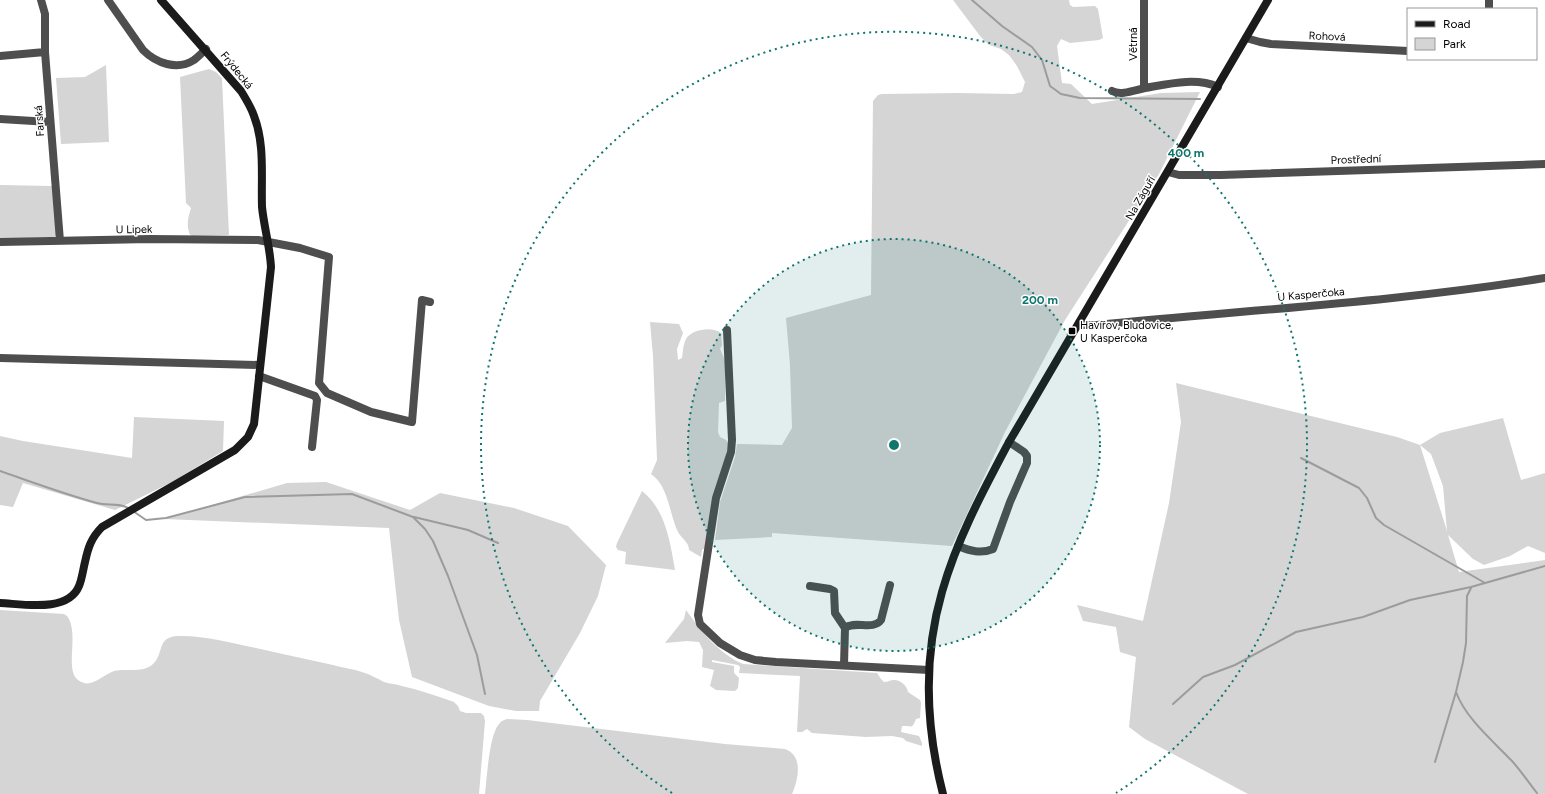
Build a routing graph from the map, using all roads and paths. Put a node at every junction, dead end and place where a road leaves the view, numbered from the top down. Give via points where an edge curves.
1 (41, 0) edge
2 (108, 0) edge
3 (161, 0) edge
4 (1144, 0) edge
5 (1268, 0) edge
6 (1246, 38) junction
7 (206, 49) junction
8 (1407, 51) edge
9 (45, 52) junction
10 (0, 56) edge
11 (1218, 87) junction
12 (1144, 88) junction
13 (1112, 91) dead end
14 (0, 119) edge
15 (50, 122) junction
16 (1545, 164) edge
17 (1168, 172) junction
18 (60, 241) junction
19 (268, 241) junction
20 (0, 242) edge
21 (1545, 278) edge
22 (423, 300) dead end
23 (1079, 324) junction
24 (727, 330) dead end
25 (0, 358) edge
26 (260, 366) junction
27 (259, 376) junction
28 (1009, 442) junction
29 (312, 446) dead end
30 (958, 546) junction
31 (890, 585) dead end
32 (810, 586) dead end
33 (0, 603) edge
34 (845, 628) junction
35 (844, 665) junction
36 (929, 670) junction
37 (943, 794) edge

1 - 9 street, Farská via 45,14
2 - 7 street via 143,50 157,62 182,65 194,60
3 - 7 street, Frýdecká
4 - 12 street, Větrná
5 - 6 street, Na Záguří
6 - 8 street, Rohová via 1271,44
6 - 11 street, Na Záguří
7 - 19 street, Frýdecká via 242,91 254,116 261,150 262,207
9 - 10 street
9 - 15 street, Farská
11 - 12 street via 1197,82
11 - 17 street, Na Záguří
12 - 13 street via 1123,92
14 - 15 street
15 - 18 street, Farská
16 - 17 street, Prostřední via 1221,175 1179,175
17 - 23 street, Na Záguří
18 - 19 street, U Lipek
18 - 20 street, U Lipek
19 - 22 street, U Lipek via 329,257 319,383 327,393 371,412 412,422
19 - 26 street, Frýdecká via 271,267
21 - 23 street, U Kasperčoka via 1360,300 1097,325
23 - 28 street, Na Záguří
24 - 35 street via 731,452 716,498 699,604 700,624 720,643 754,660
25 - 26 street
26 - 27 street, Frýdecká
27 - 29 street via 315,396 317,400
27 - 33 street, Frýdecká via 254,424 245,441 229,454 102,527 91,540 79,586 68,599 52,605
28 - 30 street, Na Záguří
28 - 30 street via 1024,452 1027,463 993,550 976,552
30 - 36 street, Na Záguří via 938,607
31 - 34 street via 878,623
32 - 34 street via 834,591 835,613
34 - 35 street
35 - 36 street
36 - 37 street, Na Záguří via 930,720

